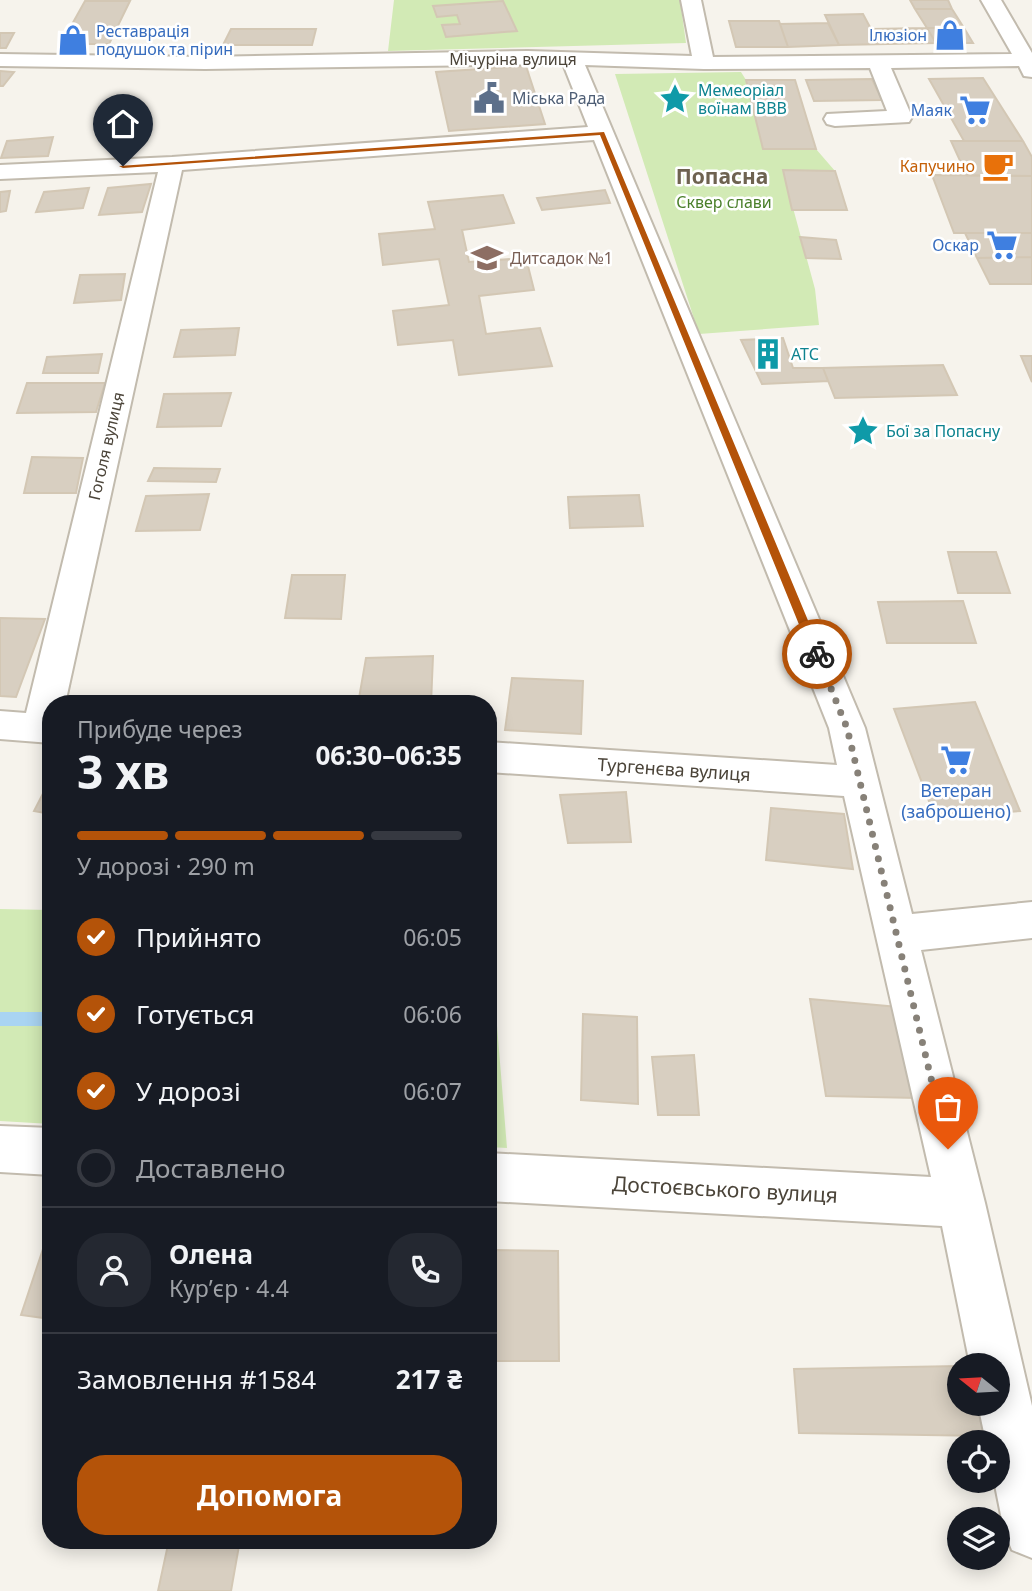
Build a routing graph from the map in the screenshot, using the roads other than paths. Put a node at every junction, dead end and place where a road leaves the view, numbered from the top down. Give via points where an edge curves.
1 (691, 0) edge
2 (991, 0) edge
3 (571, 58) junction
4 (0, 60) edge
5 (878, 61) junction
6 (704, 63) junction
7 (1029, 66) edge
8 (835, 119) dead end
9 (602, 133) junction
10 (172, 164) junction
11 (0, 172) edge
12 (53, 695) edge
13 (0, 725) edge
14 (42, 728) edge
15 (497, 758) edge
16 (860, 782) junction
17 (1032, 920) edge
18 (896, 934) junction
19 (0, 1149) edge
20 (42, 1151) edge
21 (497, 1177) edge
22 (961, 1203) junction
23 (993, 1353) edge
24 (1008, 1416) edge
25 (1032, 1530) edge

1 - 6 street
2 - 7 street
3 - 4 street, Мічуріна вулиця via 205,63
3 - 6 street, Мічуріна вулиця
3 - 9 street
5 - 6 street, Мічуріна вулиця
5 - 7 street, Мічуріна вулиця
5 - 8 street via 901,117
9 - 10 street
9 - 16 street via 847,728
10 - 11 street
10 - 12 street, Гоголя вулиця
13 - 14 street
15 - 16 street, Тургенєва вулиця
16 - 18 street
17 - 18 street
18 - 22 street
19 - 20 street
21 - 22 street, Достоєвського вулиця
22 - 23 street
24 - 25 street

